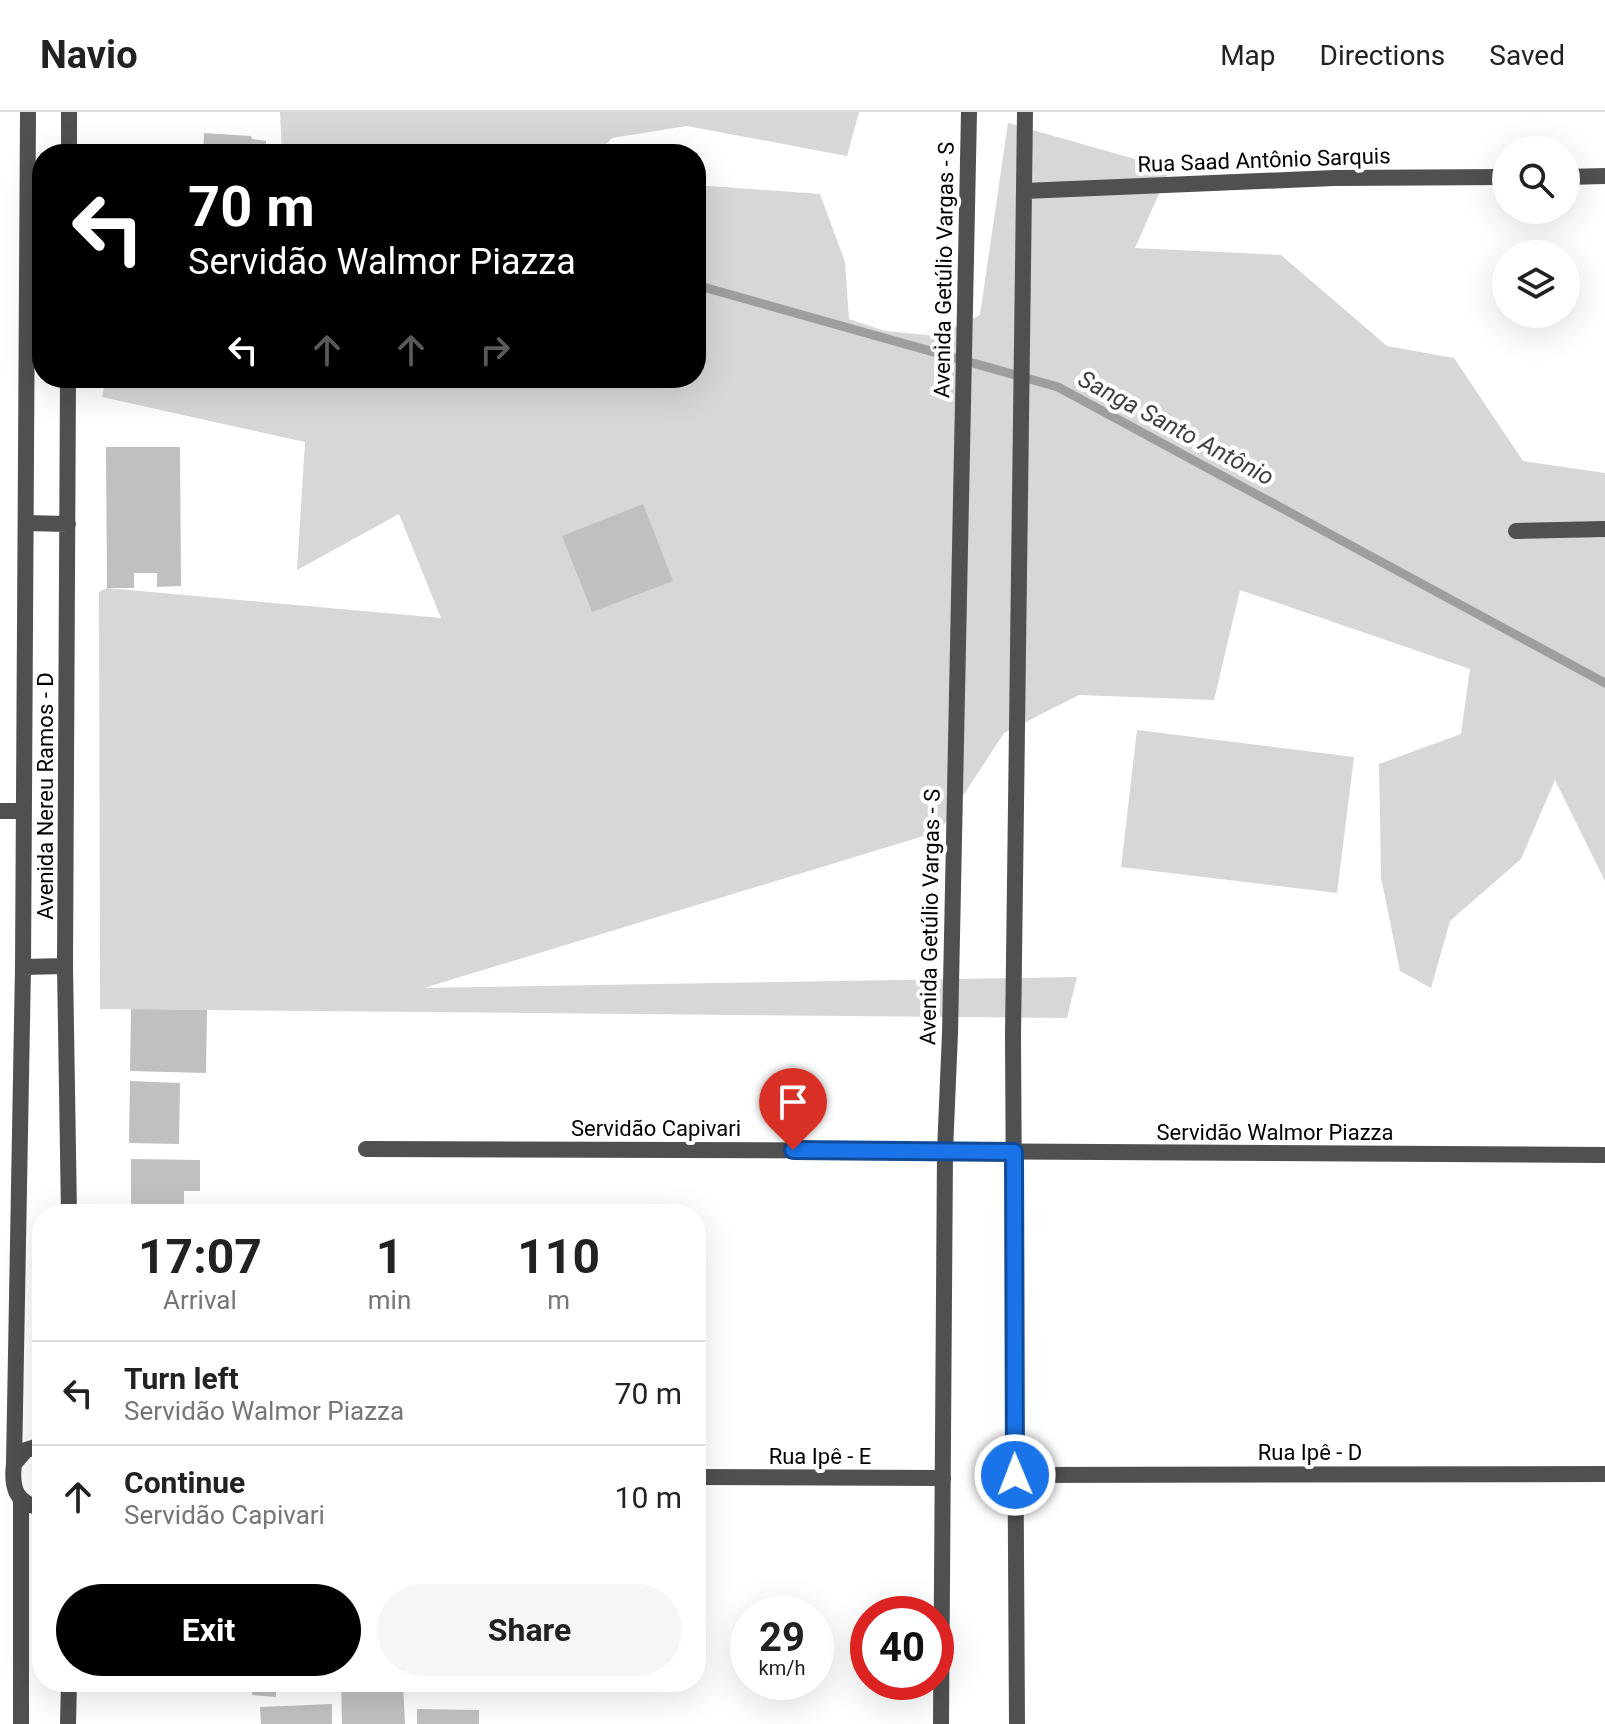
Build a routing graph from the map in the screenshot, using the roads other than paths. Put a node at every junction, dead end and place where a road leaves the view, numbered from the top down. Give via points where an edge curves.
1 (28, 112) edge
2 (69, 112) edge
3 (969, 112) edge
4 (1025, 112) edge
5 (69, 144) edge
6 (32, 146) edge
7 (1605, 176) edge
8 (1492, 177) edge
9 (1580, 177) edge
10 (1024, 191) junction
11 (32, 378) edge
12 (68, 388) edge
13 (26, 523) junction
14 (68, 524) junction
15 (1605, 529) edge
16 (1516, 531) dead end
17 (0, 811) edge
18 (23, 811) junction
19 (65, 966) junction
20 (23, 967) junction
21 (366, 1149) dead end
22 (945, 1151) junction
23 (1014, 1152) junction
24 (1605, 1155) edge
25 (69, 1204) edge
26 (32, 1448) edge
27 (14, 1464) junction
28 (1605, 1474) edge
29 (1015, 1475) junction
30 (706, 1477) edge
31 (943, 1478) junction
32 (21, 1500) junction
33 (32, 1506) edge
34 (69, 1692) edge
35 (21, 1724) edge
36 (68, 1724) edge
37 (941, 1724) edge
38 (1017, 1724) edge

1 - 6 street, Avenida Nereu Ramos - D
2 - 5 street
3 - 22 street, Avenida Getúlio Vargas - S
4 - 10 street
7 - 9 street
8 - 10 street, Rua Saad Antônio Sarquis
10 - 23 street
11 - 13 street, Avenida Nereu Ramos - D
12 - 14 street, Avenida Nereu Ramos - D
13 - 14 street
13 - 18 street, Avenida Nereu Ramos - D
14 - 19 street, Avenida Nereu Ramos - D
15 - 16 street
17 - 18 street
18 - 20 street, Avenida Nereu Ramos - D
19 - 20 street
19 - 25 street, Avenida Nereu Ramos - D
20 - 27 street, Avenida Nereu Ramos - D
21 - 22 street, Servidão Capivari
22 - 23 street, Servidão Walmor Piazza
22 - 31 street, Avenida Getúlio Vargas - S
23 - 24 street, Servidão Walmor Piazza
23 - 29 street
26 - 27 street
27 - 32 street, Avenida Nereu Ramos - D via 12,1478
28 - 29 street, Rua Ipê - D
29 - 38 street
30 - 31 street, Rua Ipê - E
31 - 37 street, Avenida Getúlio Vargas - S
32 - 33 street
32 - 35 street
34 - 36 street

